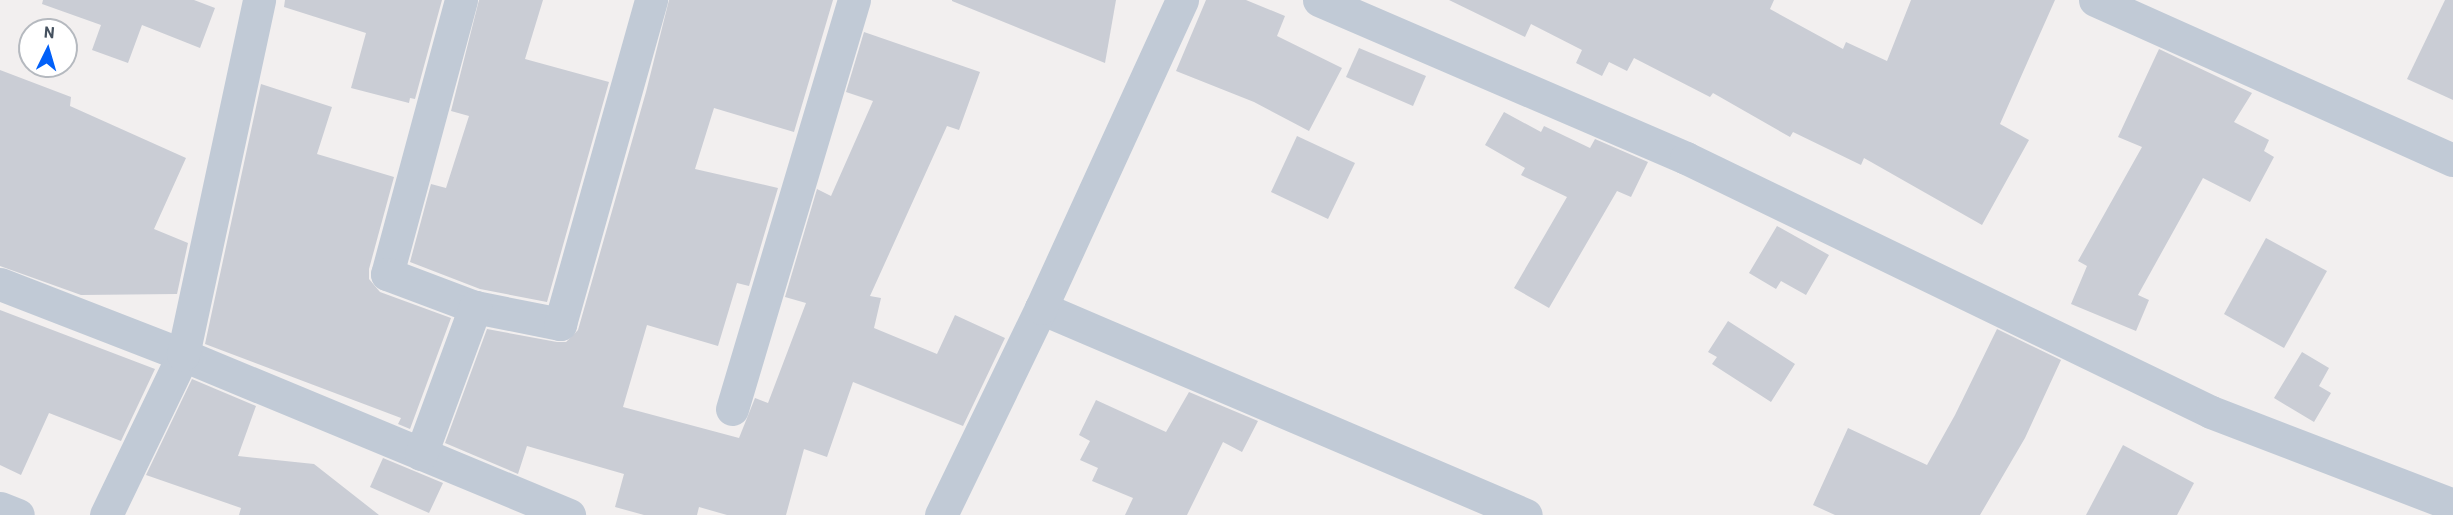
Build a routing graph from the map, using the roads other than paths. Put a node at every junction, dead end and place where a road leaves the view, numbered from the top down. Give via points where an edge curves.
1 (259, 0) edge
2 (461, 0) edge
3 (651, 0) edge
4 (854, 0) edge
5 (1182, 0) edge
6 (1319, 0) edge
7 (2095, 0) edge
8 (2453, 160) edge
9 (0, 284) edge
10 (475, 307) junction
11 (1041, 308) junction
12 (183, 355) junction
13 (732, 410) dead end
14 (421, 453) junction
15 (2453, 505) edge
16 (0, 508) edge
17 (18, 515) edge
18 (106, 515) edge
19 (569, 515) edge
20 (941, 515) edge
21 (1526, 515) edge

1 - 12 street
2 - 10 street via 387,274
3 - 10 street via 560,324
4 - 13 street
5 - 11 street
6 - 15 street via 1686,158 2211,412
7 - 8 street
9 - 12 street
10 - 14 street
11 - 20 street
11 - 21 street
12 - 14 street
12 - 18 street
14 - 19 street
16 - 17 street

